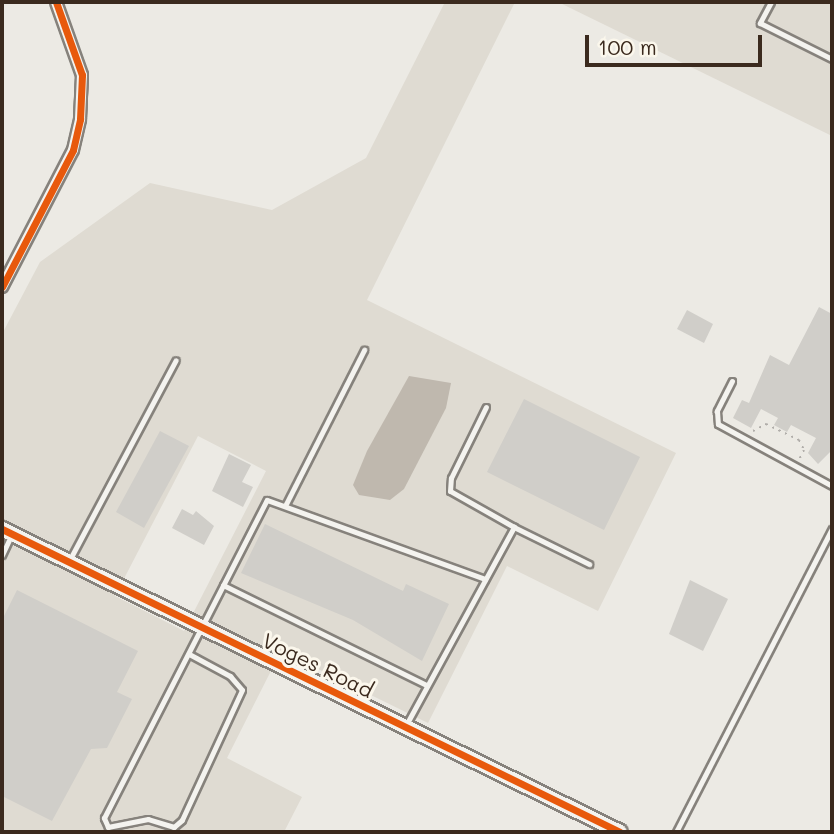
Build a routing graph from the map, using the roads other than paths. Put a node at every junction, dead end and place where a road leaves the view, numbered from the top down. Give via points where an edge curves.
1 (56, 2) edge
2 (771, 2) edge
3 (832, 60) edge
4 (2, 287) edge
5 (364, 350) dead end
6 (176, 360) dead end
7 (732, 381) dead end
8 (485, 407) dead end
9 (832, 486) edge
10 (286, 504) junction
11 (514, 527) junction
12 (832, 529) edge
13 (7, 531) edge
14 (2, 555) edge
15 (68, 562) junction
16 (589, 564) dead end
17 (485, 579) junction
18 (223, 585) junction
19 (203, 628) junction
20 (189, 654) junction
21 (426, 685) junction
22 (405, 727) junction
23 (620, 832) edge
24 (676, 832) edge

1 - 4 street via 82,75 80,119 73,150
2 - 3 lane via 760,23
5 - 10 lane
6 - 15 lane
7 - 9 lane via 716,417 747,441
8 - 11 lane via 451,478 450,491
10 - 17 lane
10 - 18 lane via 267,500
11 - 16 lane
11 - 17 lane
12 - 24 lane
13 - 14 lane
13 - 15 street, Voges Road
15 - 19 street, Voges Road
17 - 21 lane
18 - 19 lane
18 - 21 lane
19 - 20 lane
19 - 22 street, Voges Road
20 - 20 lane via 104,818 108,827 148,819 174,827 182,820 242,690 230,676
21 - 22 lane
22 - 23 street, Voges Road

